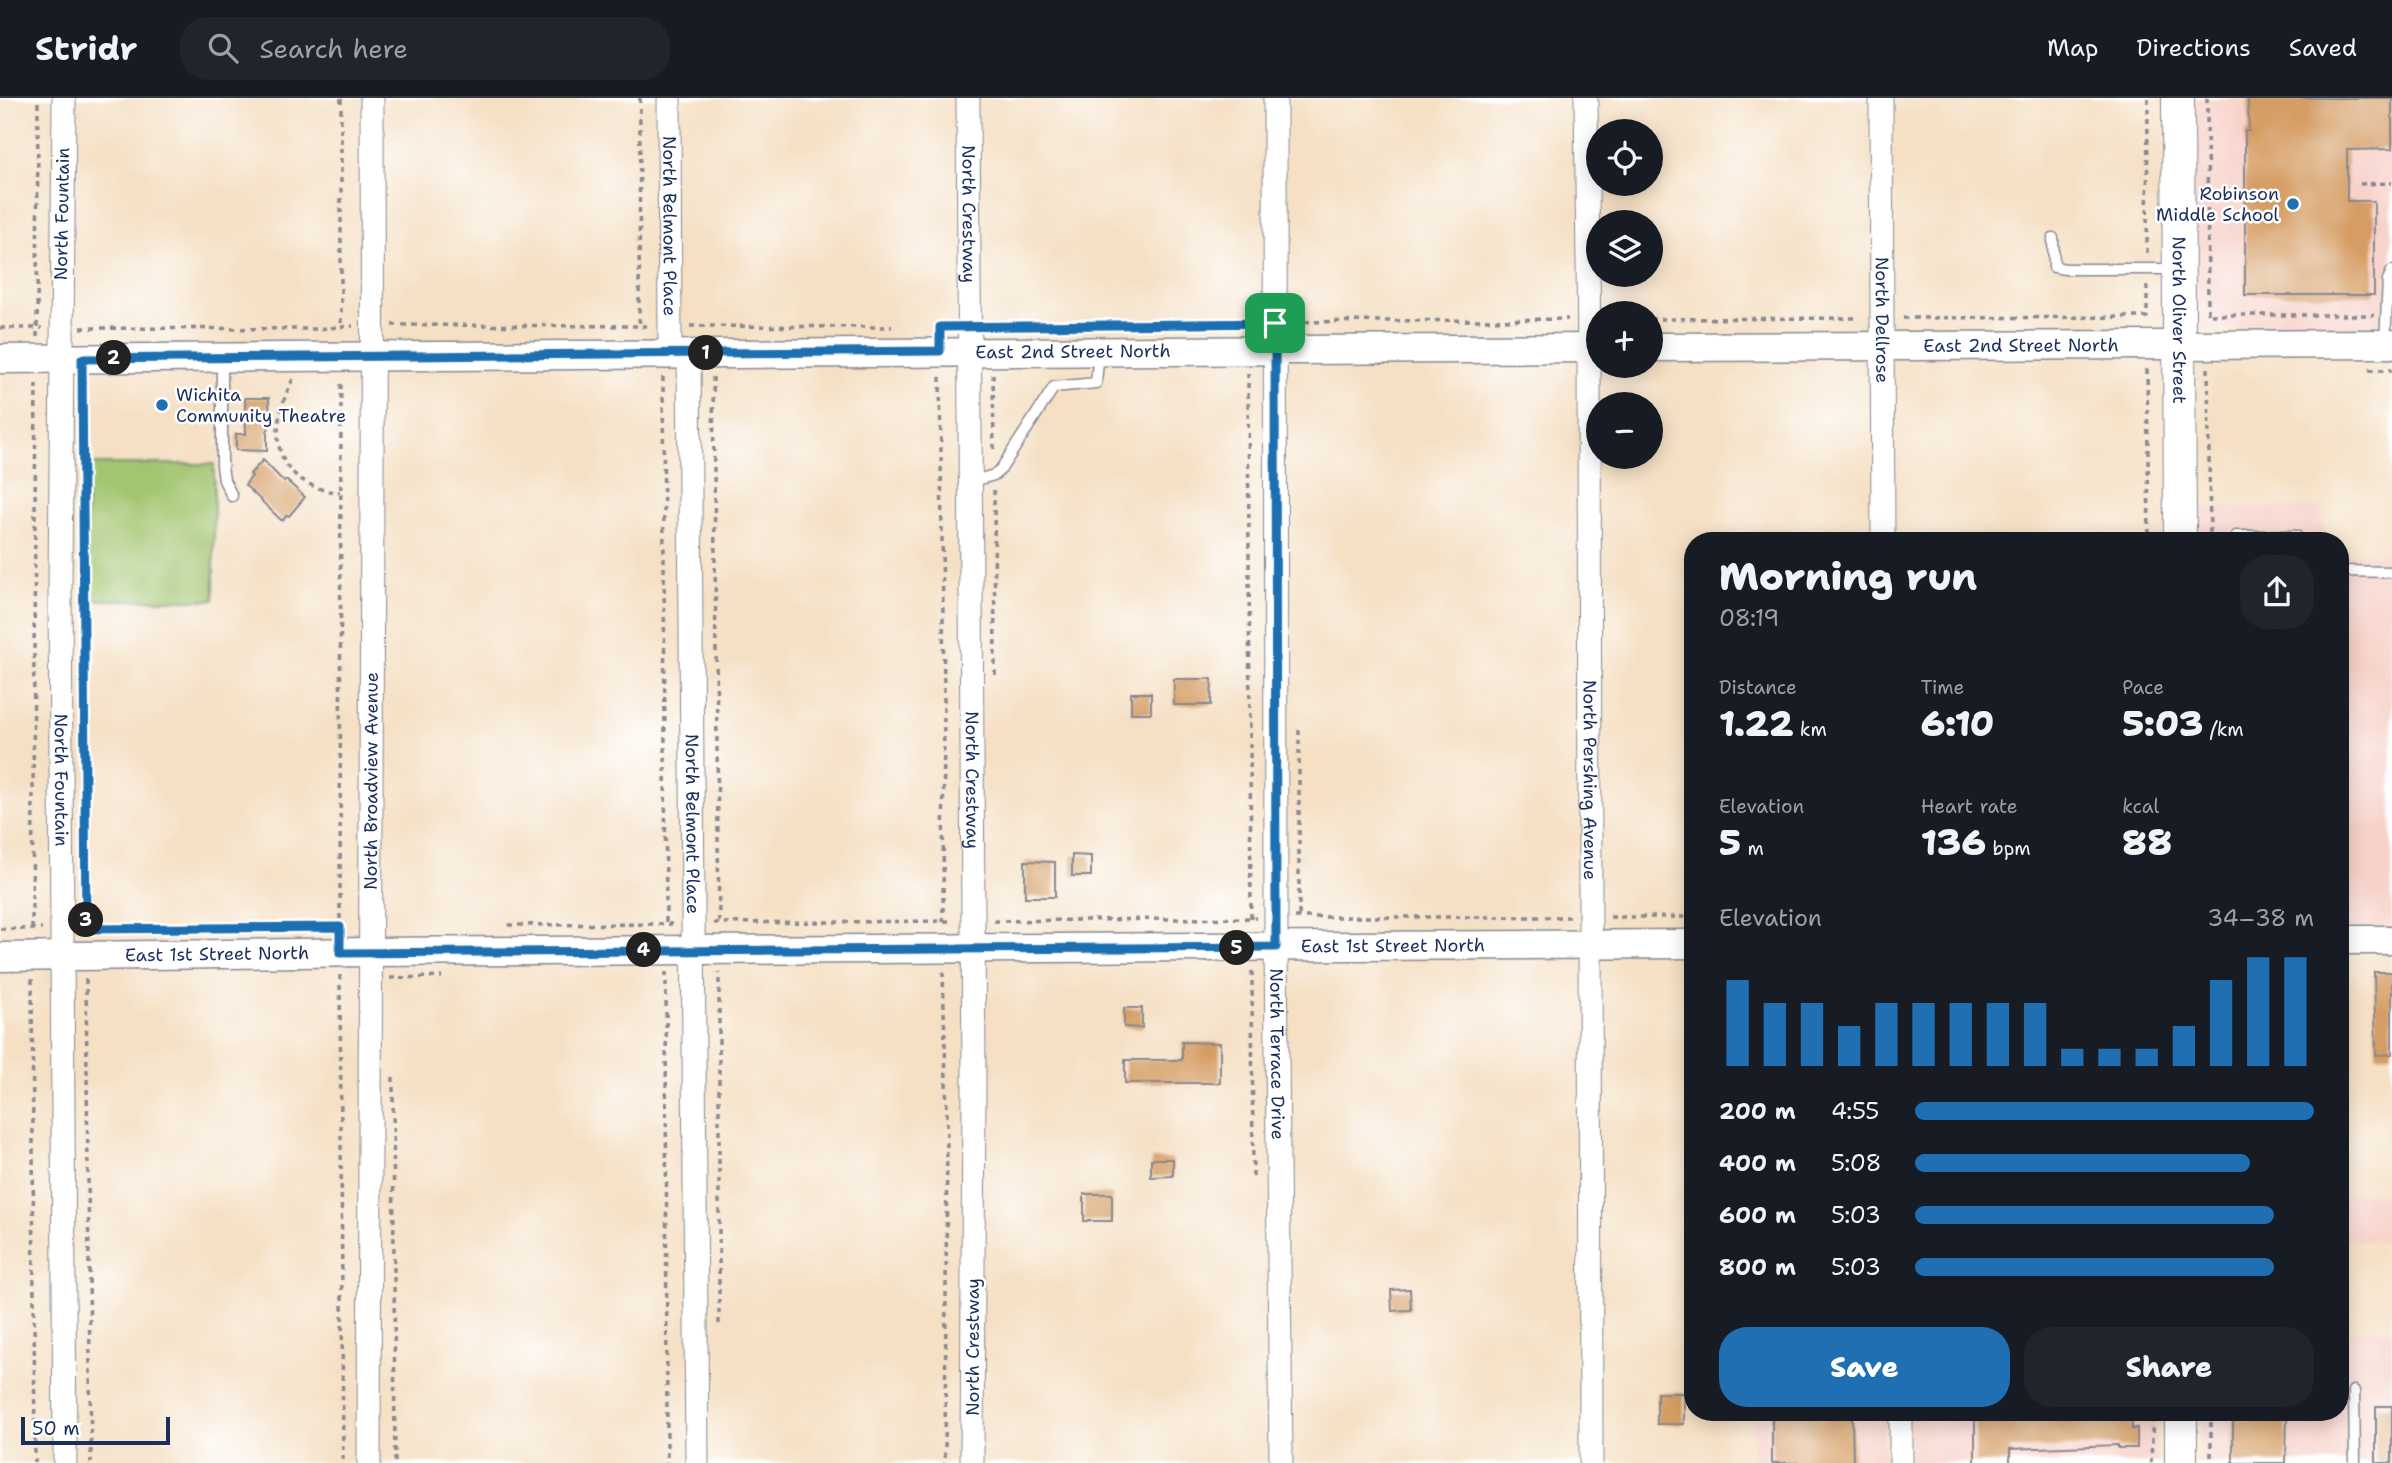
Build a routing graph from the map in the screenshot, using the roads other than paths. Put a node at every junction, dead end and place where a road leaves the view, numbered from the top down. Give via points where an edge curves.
1 (64, 98) edge
2 (372, 98) edge
3 (668, 98) edge
4 (968, 98) edge
5 (1275, 98) edge
6 (1586, 98) edge
7 (1881, 98) edge
8 (2178, 98) edge
9 (2053, 238) dead end
10 (2179, 269) junction
11 (2392, 271) edge
12 (1588, 301) edge
13 (1266, 340) junction
14 (2179, 344) junction
15 (2389, 344) edge
16 (1882, 345) junction
17 (671, 346) junction
18 (1663, 347) edge
19 (1586, 348) edge
20 (1099, 350) junction
21 (981, 351) junction
22 (373, 356) junction
23 (222, 357) junction
24 (0, 359) edge
25 (60, 359) junction
26 (1593, 378) edge
27 (970, 482) junction
28 (232, 496) dead end
29 (1883, 532) edge
30 (2179, 532) edge
31 (2349, 571) edge
32 (2392, 572) edge
33 (693, 937) junction
34 (369, 939) junction
35 (2349, 940) edge
36 (2392, 940) edge
37 (1684, 944) edge
38 (1590, 945) junction
39 (78, 947) junction
40 (1264, 947) junction
41 (973, 950) junction
42 (0, 957) edge
43 (2354, 1391) dead end
44 (1901, 1421) edge
45 (2181, 1421) edge
46 (65, 1463) edge
47 (369, 1463) edge
48 (697, 1463) edge
49 (972, 1463) edge
50 (1280, 1463) edge
51 (1591, 1463) edge
52 (1901, 1463) edge
53 (2181, 1463) edge
54 (2355, 1463) edge

1 - 25 street, North Fountain via 71,328
2 - 22 street, North Broadview Avenue
3 - 17 street, North Belmont Place
4 - 21 street, North Crestway
5 - 13 street, North Terrace Drive
6 - 12 street, North Pershing Avenue
7 - 16 street, North Dellrose
8 - 10 main road, North Oliver Street
9 - 10 lane via 2054,267
10 - 14 main road, North Oliver Street
11 - 15 lane via 2386,316
13 - 19 street, East 2nd Street North
13 - 20 street, East 2nd Street North
13 - 40 street, North Terrace Drive via 1276,918
14 - 15 street, East 2nd Street North
14 - 16 street, East 2nd Street North
14 - 30 main road, North Oliver Street
16 - 18 street, East 2nd Street North
16 - 29 street, North Dellrose
17 - 21 street, East 2nd Street North
17 - 22 street, East 2nd Street North
17 - 33 street, North Belmont Place
20 - 21 street, East 2nd Street North
20 - 27 lane via 1096,383 1054,387 1001,469
21 - 27 street, North Crestway
22 - 23 street, East 2nd Street North
22 - 34 street, North Broadview Avenue
23 - 25 street, East 2nd Street North
23 - 28 lane via 222,466
24 - 25 street, East 2nd Street North
25 - 39 street, North Fountain via 60,929
26 - 38 street, North Pershing Avenue
27 - 41 street, North Crestway
31 - 32 lane
33 - 34 street, East 1st Street North
33 - 41 street, East 1st Street North
33 - 48 street, North Belmont Place
34 - 39 street, East 1st Street North
34 - 47 street, North Broadview Avenue
35 - 36 street
37 - 38 street, East 1st Street North
38 - 40 street, East 1st Street North
38 - 51 street, North Pershing Avenue
39 - 42 street, East 1st Street North via 32,957
39 - 46 street, North Fountain
40 - 41 street, East 1st Street North
40 - 50 street, North Terrace Drive
41 - 49 street, North Crestway
43 - 54 lane
44 - 52 street
45 - 53 main road

